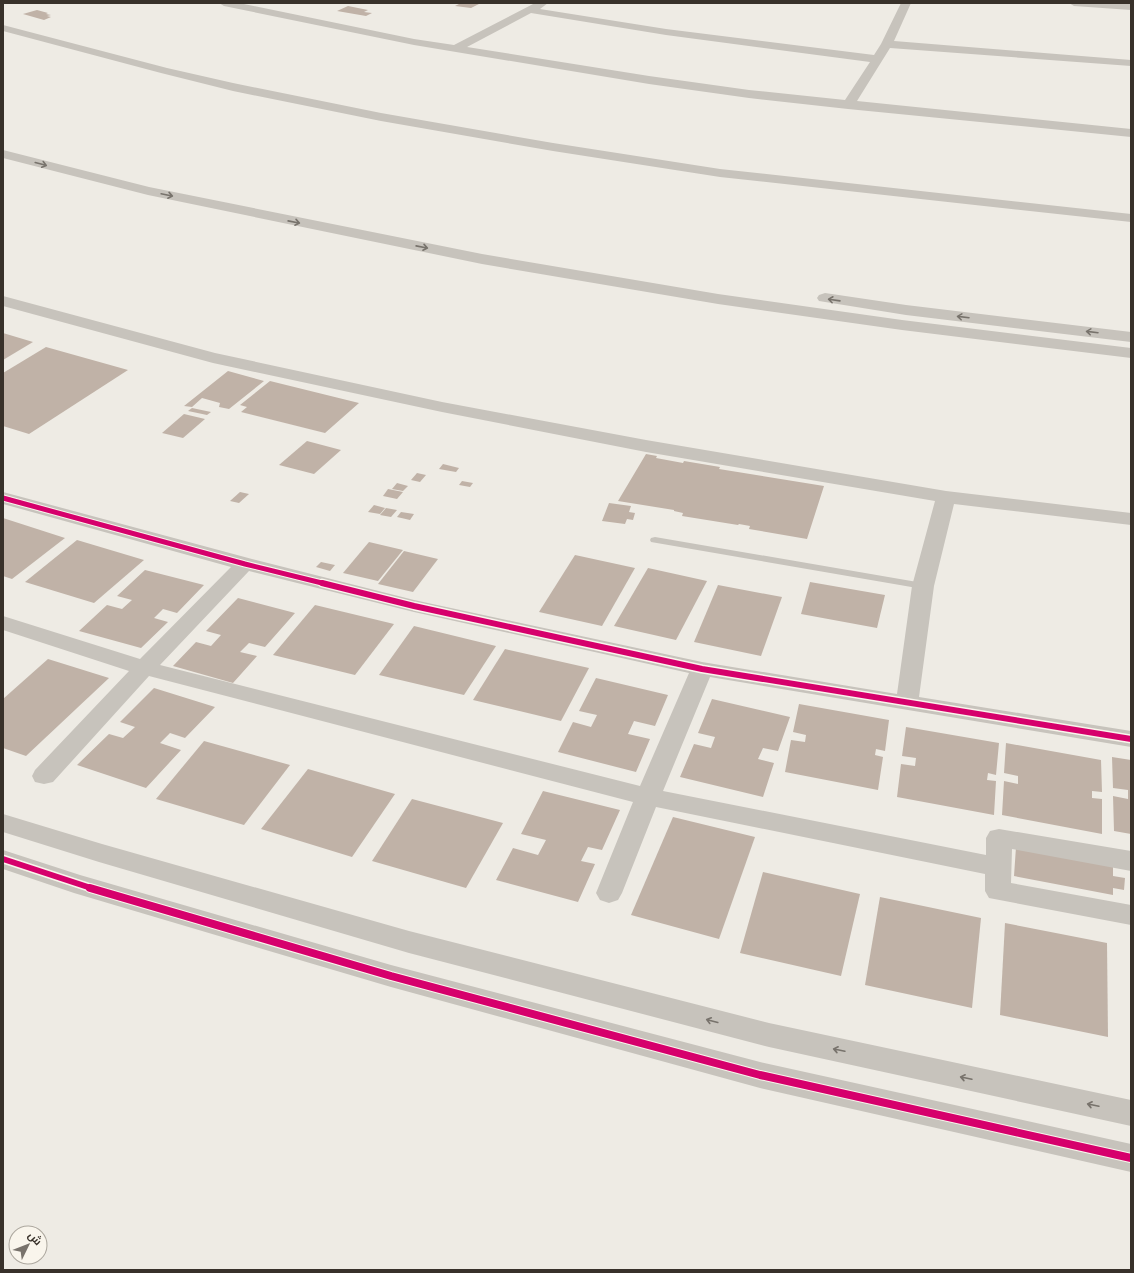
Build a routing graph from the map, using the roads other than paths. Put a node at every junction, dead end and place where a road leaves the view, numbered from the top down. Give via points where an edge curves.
1 (224, 3) edge
2 (542, 3) edge
3 (906, 3) edge
4 (1074, 3) edge
5 (1131, 7) edge
6 (530, 10) junction
7 (3, 28) edge
8 (887, 44) junction
9 (455, 49) junction
10 (876, 59) junction
11 (1131, 64) edge
12 (848, 105) junction
13 (1131, 133) edge
14 (3, 139) edge
15 (3, 154) edge
16 (1131, 218) edge
17 (409, 230) dead end
18 (812, 297) dead end
19 (3, 301) edge
20 (1131, 336) edge
21 (1131, 353) edge
22 (946, 497) junction
23 (3, 498) edge
24 (1131, 519) edge
25 (654, 540) dead end
26 (245, 564) junction
27 (923, 586) junction
28 (3, 623) edge
29 (144, 668) junction
30 (702, 669) junction
31 (907, 703) junction
32 (1131, 739) edge
33 (44, 776) dead end
34 (648, 797) junction
35 (3, 823) edge
36 (3, 858) edge
37 (1131, 860) edge
38 (998, 867) junction
39 (609, 894) dead end
40 (1131, 915) edge
41 (1131, 1113) edge
42 (1131, 1158) edge

1 - 9 street
2 - 6 street
3 - 8 street
4 - 5 street
6 - 9 street
6 - 10 street via 666,32
7 - 16 street via 233,87 546,146 720,173
8 - 10 street
8 - 11 street
9 - 12 street via 649,80
10 - 12 street
12 - 13 street
14 - 17 street via 168,182
15 -> 21 street via 148,191 490,260 725,300
20 -> 18 street
19 - 22 street via 213,358 442,407 654,447
22 - 24 street
22 - 27 street
23 - 26 street
25 - 27 lane
26 - 29 street
26 - 30 street via 414,606
27 - 31 street
28 - 29 street
29 - 33 street
29 - 34 street
30 - 31 street
30 - 34 street
31 - 32 street
34 - 38 street
34 - 39 street
41 -> 35 street via 754,1032 409,942
36 - 42 street via 74,882 391,976 760,1075
37 - 38 street via 999,838
38 - 40 street via 998,891

